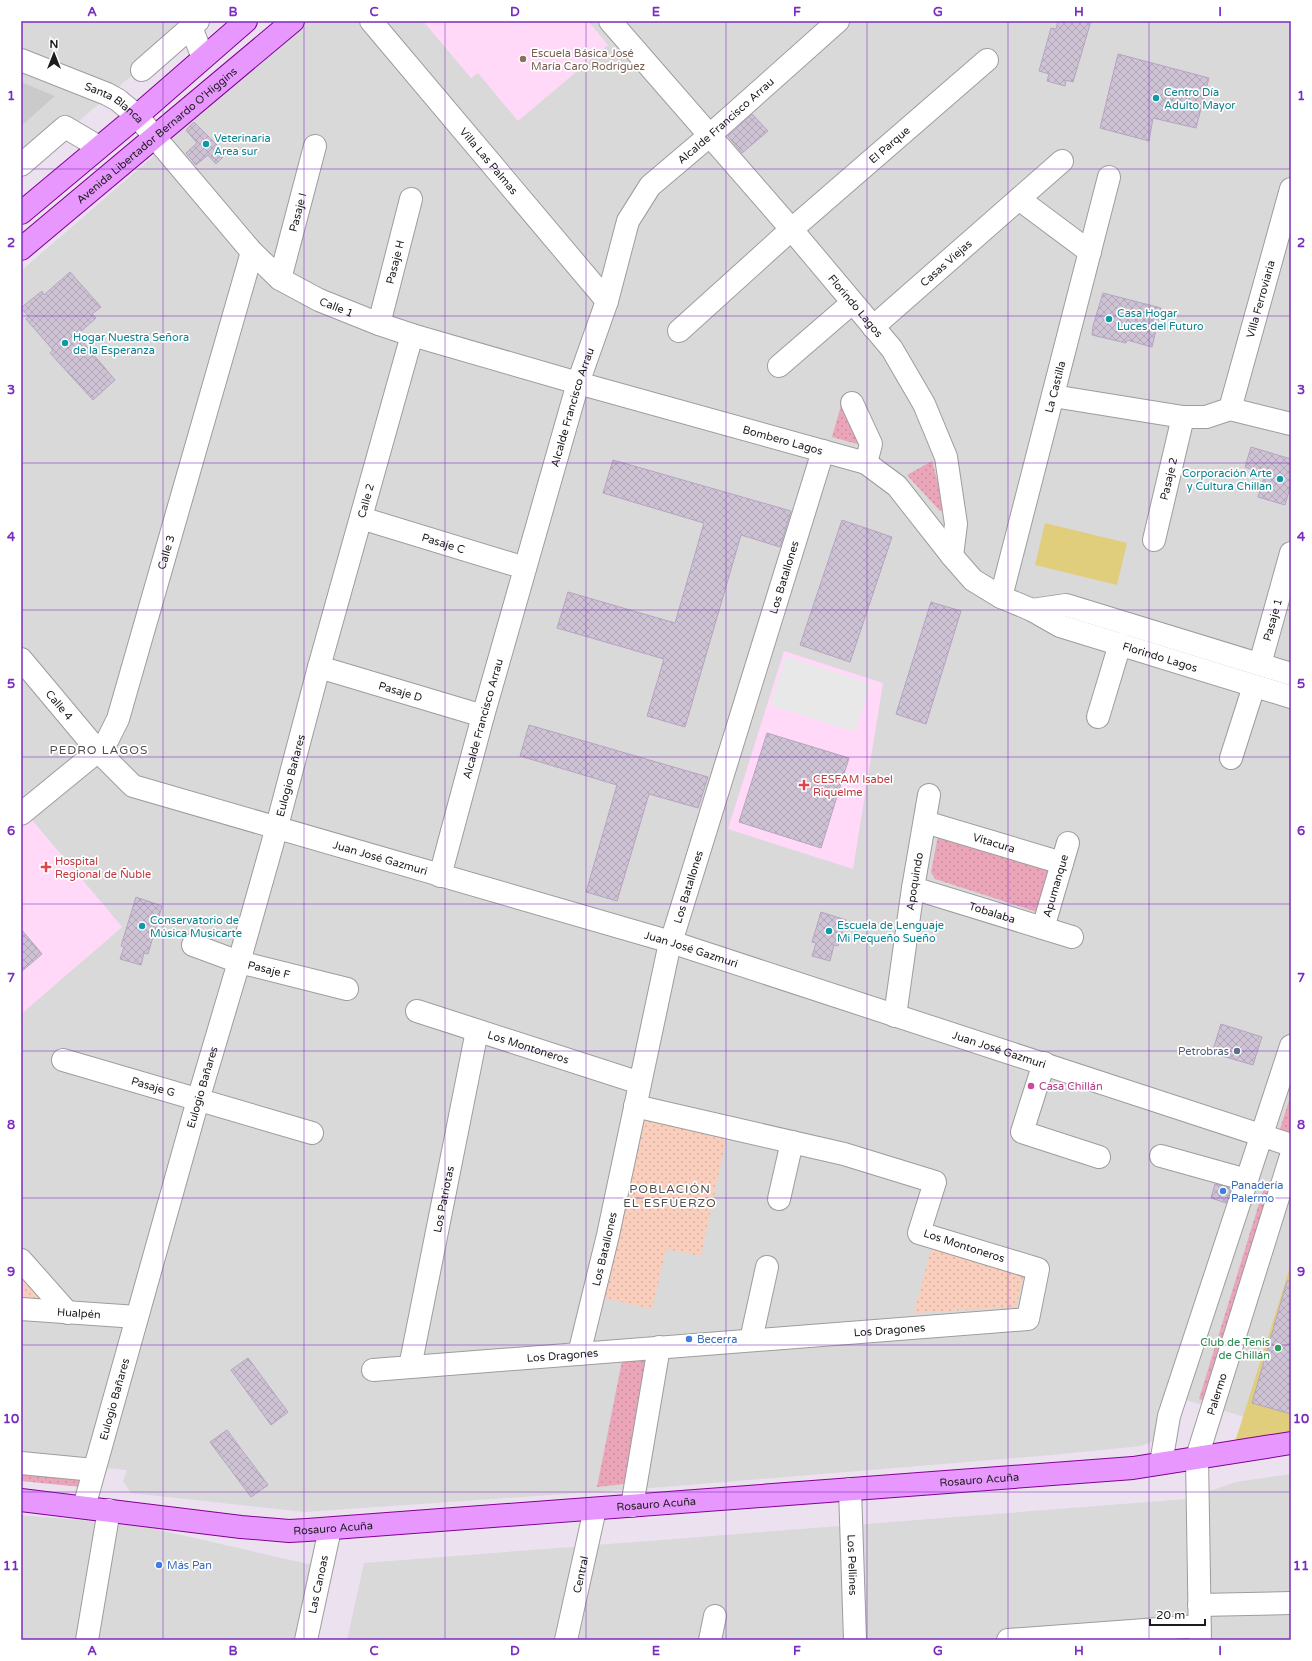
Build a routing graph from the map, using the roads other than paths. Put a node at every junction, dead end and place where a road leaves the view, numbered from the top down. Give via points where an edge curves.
1 (246, 21) edge
2 (293, 21) edge
3 (371, 21) edge
4 (610, 21) edge
5 (838, 21) edge
6 (194, 24) edge
7 (203, 58) junction
8 (21, 60) edge
9 (987, 60) dead end
10 (142, 70) dead end
11 (137, 116) junction
12 (709, 136) junction
13 (154, 138) junction
14 (315, 146) dead end
15 (99, 147) junction
16 (1062, 162) dead end
17 (21, 165) edge
18 (1109, 177) dead end
19 (1291, 189) edge
20 (411, 199) dead end
21 (1019, 199) junction
22 (21, 213) edge
23 (792, 230) junction
24 (21, 249) edge
25 (252, 252) junction
26 (1090, 252) junction
27 (280, 279) junction
28 (607, 301) junction
29 (852, 303) junction
30 (379, 324) junction
31 (873, 327) junction
32 (679, 331) dead end
33 (412, 334) junction
34 (779, 366) dead end
35 (578, 383) junction
36 (1053, 396) junction
37 (852, 403) dead end
38 (1230, 409) junction
39 (1183, 417) junction
40 (1291, 424) edge
41 (823, 451) junction
42 (866, 464) junction
43 (361, 518) junction
44 (1154, 540) dead end
45 (1291, 552) edge
46 (952, 556) junction
47 (525, 568) junction
48 (1001, 597) junction
49 (1032, 610) junction
50 (1120, 644) junction
51 (21, 659) edge
52 (1260, 664) junction
53 (319, 667) junction
54 (1291, 674) edge
55 (1254, 686) junction
56 (1291, 697) edge
57 (483, 716) junction
58 (1098, 717) dead end
59 (98, 751) junction
60 (1231, 758) dead end
61 (929, 795) dead end
62 (21, 814) edge
63 (925, 822) junction
64 (277, 828) junction
65 (1068, 843) dead end
66 (1062, 864) junction
67 (440, 876) junction
68 (913, 888) junction
69 (1042, 928) junction
70 (1072, 937) dead end
71 (671, 942) junction
72 (194, 945) dead end
73 (239, 962) junction
74 (347, 989) dead end
75 (417, 1011) dead end
76 (895, 1016) junction
77 (477, 1031) junction
78 (1291, 1046) edge
79 (63, 1060) dead end
80 (1044, 1064) junction
81 (640, 1083) junction
82 (198, 1100) junction
83 (635, 1106) junction
84 (312, 1133) dead end
85 (1262, 1134) junction
86 (792, 1142) junction
87 (1291, 1145) edge
88 (1161, 1156) dead end
89 (1291, 1156) edge
90 (1099, 1157) dead end
91 (1249, 1172) junction
92 (1288, 1177) edge
93 (779, 1199) dead end
94 (21, 1260) edge
95 (767, 1266) dead end
96 (21, 1309) edge
97 (68, 1313) junction
98 (137, 1317) junction
99 (1028, 1319) joint
100 (752, 1340) junction
101 (659, 1347) junction
102 (579, 1354) junction
103 (410, 1367) junction
104 (373, 1370) dead end
105 (1291, 1443) edge
106 (1197, 1457) junction
107 (21, 1463) edge
108 (1161, 1464) junction
109 (94, 1470) junction
110 (850, 1489) junction
111 (21, 1500) edge
112 (632, 1506) junction
113 (84, 1507) junction
114 (595, 1508) junction
115 (108, 1510) junction
116 (330, 1529) junction
117 (1291, 1603) edge
118 (1199, 1605) junction
119 (715, 1616) dead end
120 (1199, 1633) edge
121 (87, 1640) edge
122 (306, 1640) edge
123 (566, 1640) edge
124 (710, 1640) edge
125 (855, 1640) edge
126 (1008, 1640) edge
127 (1014, 1640) edge

1 - 7 main road
2 - 13 main road, Avenida Libertador Bernardo O'Higgins
3 - 28 street, Villa Las Palmas
4 - 12 street, Florindo Lagos
5 - 12 street, Alcalde Francisco Arrau
6 - 7 street
6 - 10 street
7 - 11 main road
8 - 11 street, Santa Blanca via 107,94
9 - 23 street, El Parque
11 - 13 street, Santa Blanca
11 - 15 main road
12 - 23 street, Florindo Lagos
12 - 28 street, Alcalde Francisco Arrau via 650,186 628,221
13 - 24 main road, Avenida Libertador Bernardo O'Higgins
13 - 25 street, Calle 1
14 - 27 street, Pasaje I
15 - 17 street via 65,127
15 - 22 main road
16 - 21 street, Casas Viejas
18 - 26 street, La Castilla
19 - 38 street, Villa Ferroviaria
20 - 30 street, Pasaje H
21 - 26 street
21 - 31 street, Casas Viejas
23 - 29 street, Florindo Lagos
23 - 32 street, El Parque
25 - 27 street, Calle 1
25 - 59 street, Calle 3 via 118,719 111,734
26 - 36 street, La Castilla
27 - 30 street, Calle 1 via 319,300
28 - 35 street, Alcalde Francisco Arrau
29 - 31 street, Florindo Lagos
29 - 34 street
30 - 33 street, Calle 1
31 - 46 street, Florindo Lagos via 892,349 924,404 946,457 956,524
33 - 35 street, Calle 1
33 - 43 street, Calle 2
35 - 41 street, Bombero Lagos
35 - 47 street, Alcalde Francisco Arrau
36 - 39 street
36 - 48 street, La Castilla
37 - 42 street via 871,444
38 - 39 street via 1206,417
38 - 40 street
39 - 44 street, Pasaje 2
41 - 42 street, Bombero Lagos
41 - 71 street, Los Batallones
42 - 46 street, Bombero Lagos via 897,486
43 - 47 street, Pasaje C
43 - 53 street, Calle 2
45 - 52 street, Pasaje 1
46 - 48 street, Florindo Lagos via 973,580
47 - 57 street, Alcalde Francisco Arrau
48 - 49 street, Florindo Lagos
49 - 50 street, Florindo Lagos via 1060,626
49 - 52 street, Florindo Lagos via 1066,605
50 - 55 street, Florindo Lagos
50 - 58 street
51 - 59 street, Calle 4
52 - 54 street, Florindo Lagos
53 - 57 street, Pasaje D
53 - 64 street, Eulogio Bañares
55 - 56 street, Florindo Lagos
55 - 60 street
57 - 67 street, Alcalde Francisco Arrau
59 - 62 street, Calle 3
59 - 64 street, Juan José Gazmuri via 133,786
61 - 63 street, Apoquindo
63 - 66 street, Vitacura
63 - 68 street, Apoquindo
64 - 67 street, Juan José Gazmuri
64 - 73 street, Eulogio Bañares
65 - 66 street, Apumanque
66 - 69 street, Apumanque
67 - 71 street, Juan José Gazmuri
68 - 69 street, Tobalaba
68 - 76 street, Apoquindo
69 - 70 street, Tobalaba
71 - 76 street, Juan José Gazmuri
71 - 81 street, Los Batallones
72 - 73 street, Pasaje F
73 - 74 street, Pasaje F
73 - 82 street, Eulogio Bañares
75 - 77 street, Los Montoneros
76 - 80 street, Juan José Gazmuri
77 - 81 street, Los Montoneros
77 - 103 street, Los Patriotas
78 - 85 street
79 - 82 street, Pasaje G
80 - 85 street, Juan José Gazmuri
80 - 90 street via 1022,1132
81 - 83 street, Los Batallones
82 - 84 street, Pasaje G
82 - 98 street, Eulogio Bañares
83 - 86 street, Los Montoneros
83 - 102 street, Los Batallones via 608,1235
85 - 87 street, Juan José Gazmuri
85 - 91 street
86 - 93 street
86 - 99 street, Los Montoneros via 844,1154 935,1182 919,1233 1038,1269
88 - 91 street
89 - 92 street, Palermo
91 - 92 street
91 - 108 street via 1169,1416
92 - 106 street, Palermo
94 - 97 street
95 - 100 street
96 - 97 street, Hualpén
97 - 98 street, Hualpén
98 - 109 street, Eulogio Bañares
99 - 100 street, Los Dragones
100 - 101 street, Los Dragones
101 - 102 street, Los Dragones
101 - 112 street
102 - 103 street, Los Dragones
103 - 104 street, Los Dragones
105 - 106 main road, Rosauro Acuña
106 - 108 main road, Rosauro Acuña
106 - 118 street, Palermo
107 - 109 street
108 - 110 main road, Rosauro Acuña
109 - 113 street, Eulogio Bañares
110 - 112 main road, Rosauro Acuña
110 - 125 street, Los Pellines
111 - 113 main road, Rosauro Acuña
112 - 114 main road, Rosauro Acuña
113 - 115 main road, Rosauro Acuña
114 - 116 main road, Rosauro Acuña
114 - 123 street, Central
115 - 116 main road, Rosauro Acuña via 241,1527 289,1531
115 - 121 street
116 - 122 street, Las Canoas
117 - 118 street
118 - 120 street, Palermo
119 - 124 street
120 - 127 street
126 - 127 street

